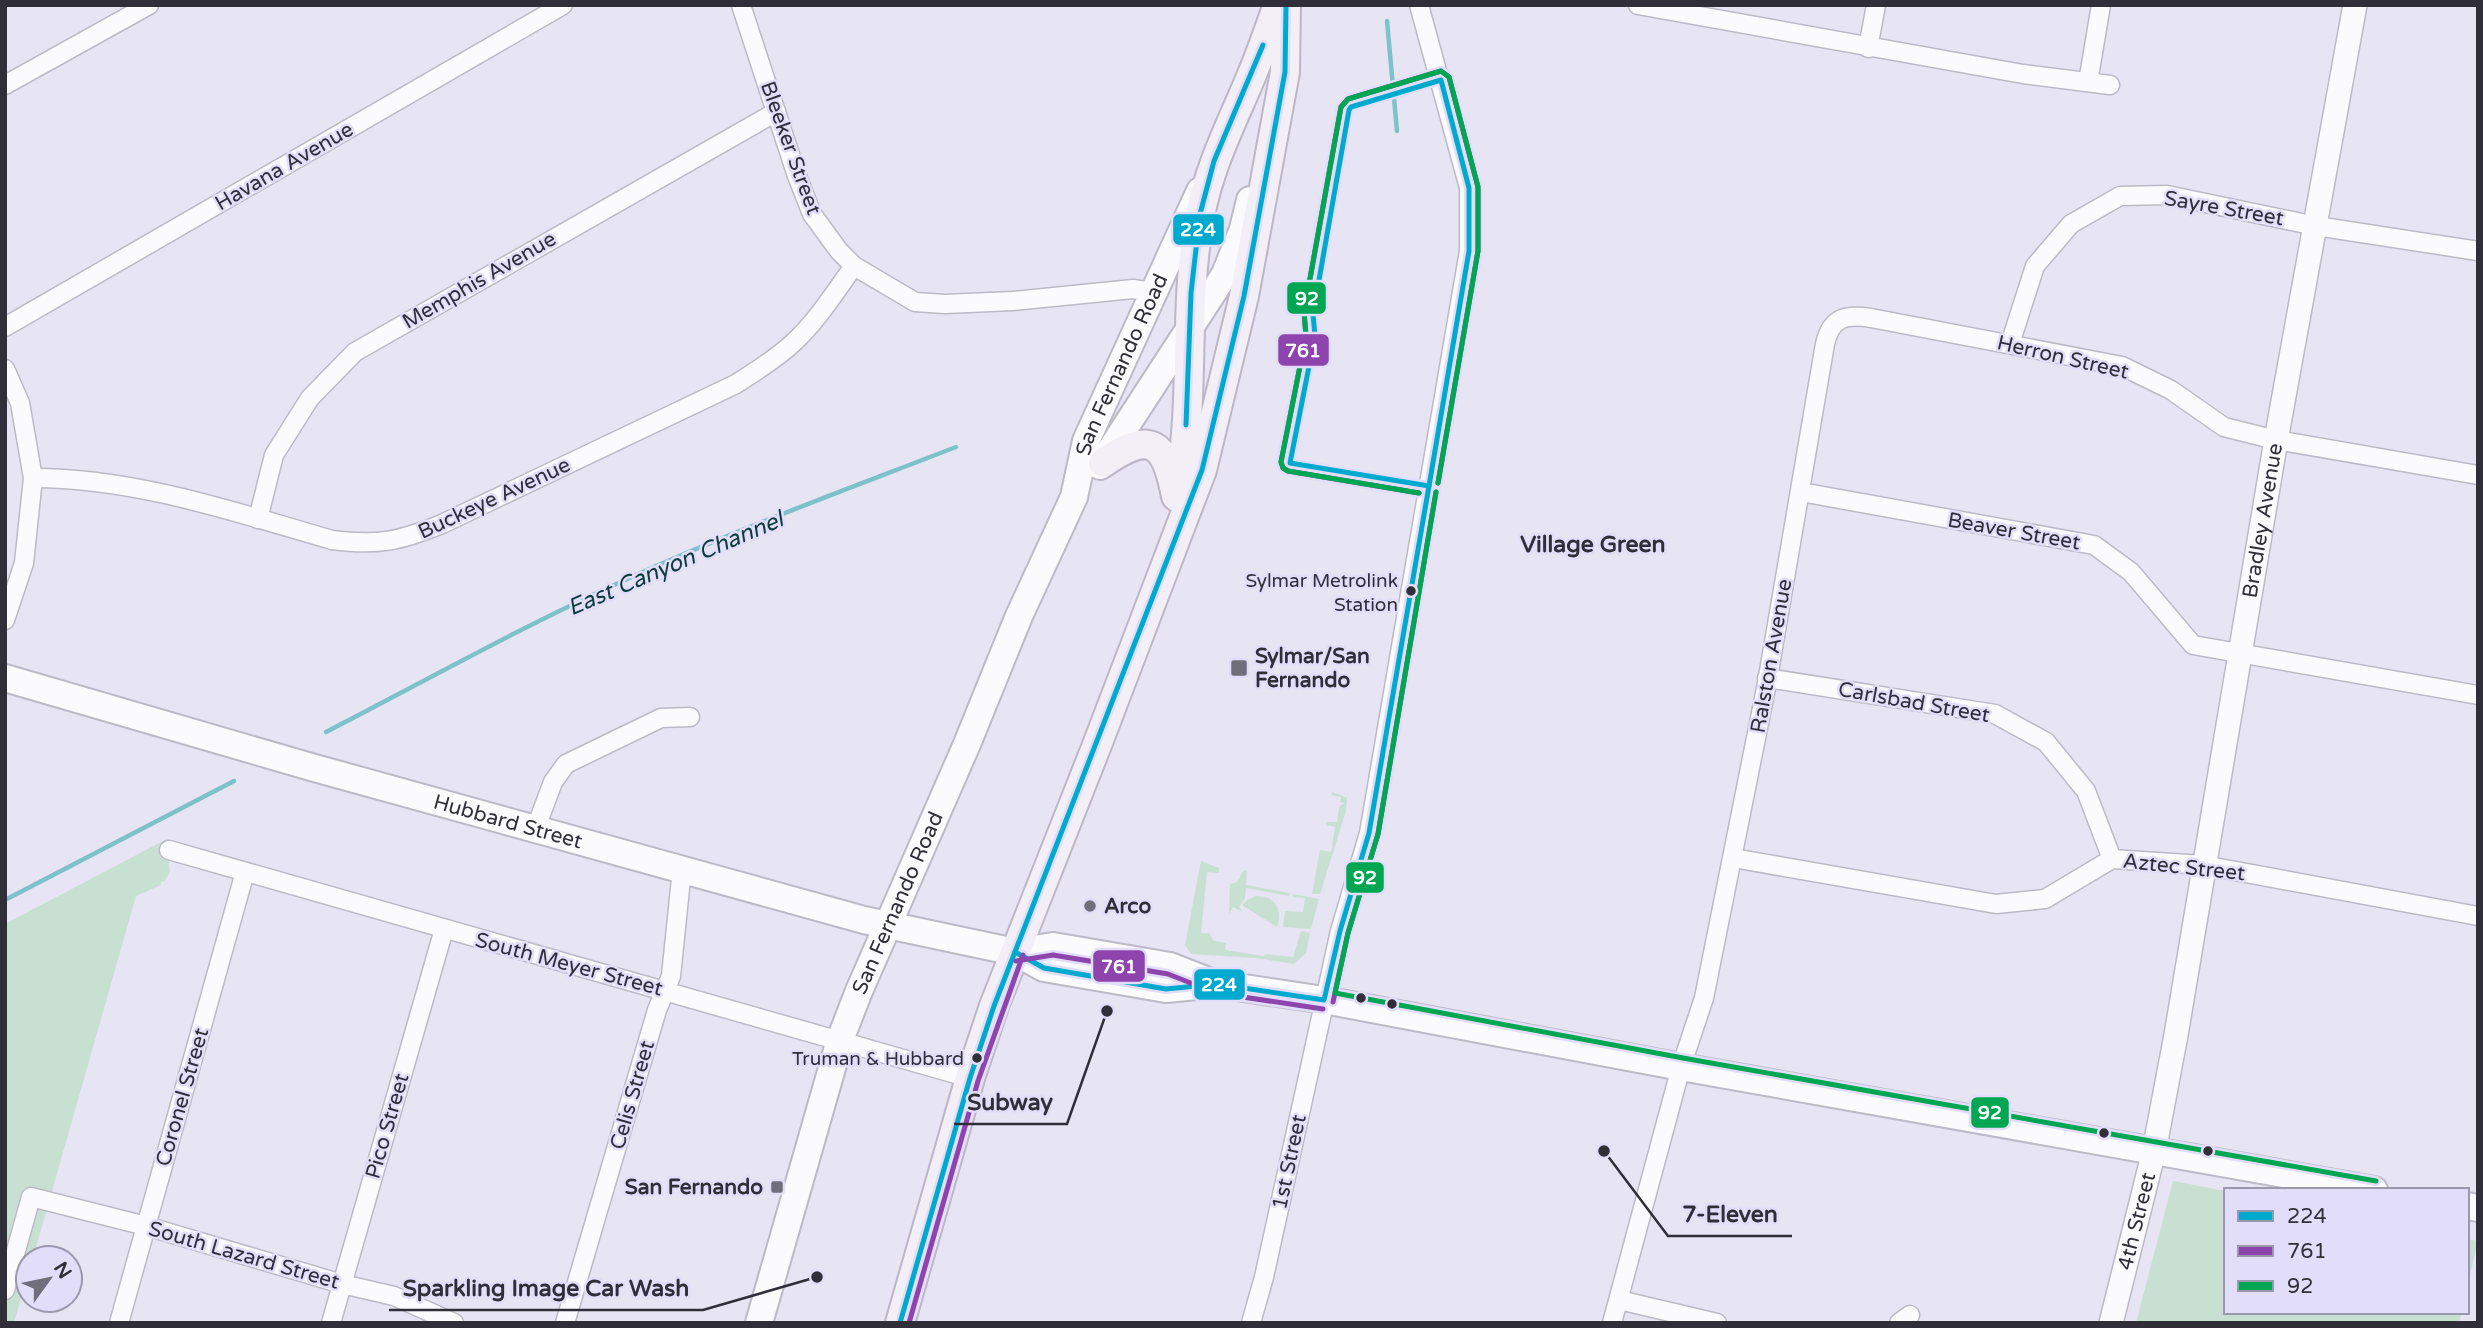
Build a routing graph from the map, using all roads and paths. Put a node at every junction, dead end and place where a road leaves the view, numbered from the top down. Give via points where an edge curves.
1 (149, 5) edge
2 (563, 5) edge
3 (741, 5) edge
4 (1419, 5) edge
5 (1638, 5) edge
6 (1876, 5) edge
7 (2101, 5) edge
8 (2355, 5) edge
9 (1282, 14) edge
10 (1868, 48) junction
11 (2088, 82) junction
12 (2110, 85) dead end
13 (5, 86) edge
14 (776, 112) junction
15 (1214, 161) junction
16 (2316, 226) junction
17 (2478, 251) edge
18 (854, 266) junction
19 (1153, 292) junction
20 (1841, 319) joint
21 (5, 327) edge
22 (1188, 332) junction
23 (2010, 344) junction
24 (5, 369) edge
25 (2276, 440) junction
26 (1103, 463) junction
27 (2478, 475) edge
28 (33, 478) junction
29 (1801, 492) junction
30 (1074, 497) junction
31 (1177, 499) junction
32 (258, 519) junction
33 (1168, 555) junction
34 (5, 620) edge
35 (2240, 653) junction
36 (5, 678) edge
37 (1767, 678) junction
38 (2478, 695) edge
39 (690, 716) dead end
40 (535, 830) junction
41 (169, 850) dead end
42 (1733, 858) junction
43 (2112, 859) junction
44 (2203, 865) junction
45 (682, 869) junction
46 (245, 872) junction
47 (2478, 916) edge
48 (887, 926) junction
49 (444, 929) junction
50 (1015, 952) junction
51 (665, 990) junction
52 (1324, 1000) junction
53 (2176, 1035) joint
54 (840, 1041) junction
55 (1681, 1067) junction
56 (970, 1078) junction
57 (2154, 1151) junction
58 (2363, 1188) edge
59 (146, 1226) junction
60 (342, 1284) junction
61 (5, 1290) edge
62 (1619, 1300) junction
63 (119, 1323) edge
64 (331, 1323) edge
65 (454, 1323) edge
66 (565, 1323) edge
67 (760, 1323) edge
68 (900, 1323) edge
69 (1251, 1323) edge
70 (1612, 1323) edge
71 (1717, 1323) edge
72 (2111, 1323) edge

1 - 13 street
2 - 21 street, Havana Avenue
3 - 14 street, Bleeker Street
4 - 52 street, 1st Street via 1469,188 1469,251 1369,833
5 - 10 street
6 - 10 street
7 - 11 street
8 - 16 street, Bradley Avenue
9 - 15 main road, San Fernando Road
9 - 22 main road, San Fernando Road via 1243,229 1225,274
9 - 33 main road via 1285,72 1244,296 1202,470
10 - 11 street
11 - 12 street
14 - 18 street, Bleeker Street via 812,214
14 - 32 street, Memphis Avenue via 355,352 310,398 274,455
15 - 19 main road, San Fernando Road
15 - 22 main road via 1195,245
16 - 17 street, Sayre Street
16 - 23 street, Sayre Street via 2167,195 2120,196 2071,224 2035,266
16 - 25 street, Bradley Avenue
18 - 19 street, Bleeker Street via 915,302 1013,301 1133,289
18 - 32 street, Buckeye Avenue via 793,342 736,384 442,524 408,538 365,544 332,540
19 - 30 main road, San Fernando Road via 1086,441
20 - 23 street, Herron Street via 1871,318
20 - 29 street, Ralston Avenue via 1827,336
22 - 26 main road, San Fernando Road
22 - 31 main road via 1184,463
23 - 25 street, Herron Street via 2122,366 2171,390 2224,426
24 - 28 street via 20,403
25 - 27 street, Herron Street
25 - 35 street, Bradley Avenue
26 - 30 main road, San Fernando Road
26 - 31 main road via 1121,450 1146,444 1171,469
28 - 32 street, Buckeye Avenue via 99,480
28 - 34 street via 24,563
29 - 35 street, Beaver Street via 2094,545 2131,572 2193,645
29 - 37 street, Ralston Avenue
30 - 48 main road, San Fernando Road
31 - 33 main road
33 - 50 main road
35 - 38 street, Beaver Street
35 - 44 street, Bradley Avenue
36 - 40 main road, Hubbard Street
37 - 42 street, Ralston Avenue
37 - 43 street, Carlsbad Street via 1995,714 2046,742 2086,791
39 - 40 street via 661,718 566,764 553,782
40 - 45 main road, Hubbard Street
41 - 46 street, South Meyer Street
42 - 43 street, Aztec Street via 1996,904 2045,899
42 - 55 street, Ralston Avenue via 1704,998
43 - 44 street, Aztec Street
44 - 47 street, Aztec Street
44 - 53 street, Bradley Avenue
45 - 48 main road, Hubbard Street
45 - 51 street, Celis Street via 671,976
46 - 49 street, South Meyer Street
46 - 59 street, Coronel Street
48 - 50 main road, Hubbard Street
48 - 54 main road, San Fernando Road
49 - 51 street, South Meyer Street
49 - 60 street, Pico Street
50 - 52 main road, Hubbard Street via 1044,968 1168,977
50 - 56 main road
51 - 54 street, South Meyer Street
51 - 66 street, Celis Street
52 - 55 main road, Hubbard Street
52 - 69 street, 1st Street
53 - 57 street, 4th Street
54 - 56 street, South Meyer Street
54 - 67 main road, San Fernando Road
55 - 57 main road, Hubbard Street
55 - 62 street, Ralston Avenue
56 - 68 main road
57 - 58 main road
57 - 72 street, 4th Street
59 - 60 street, South Lazard Street
59 - 61 street, South Lazard Street via 31,1197
59 - 63 street, Coronel Street
60 - 64 street, Pico Street
60 - 65 street, South Lazard Street via 394,1296
62 - 70 street, Ralston Avenue
62 - 71 street

